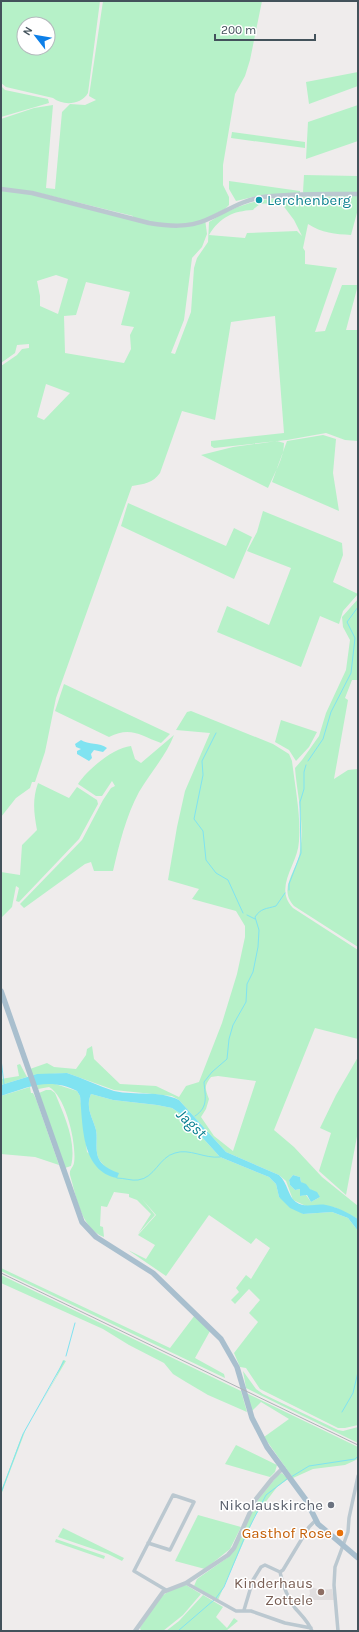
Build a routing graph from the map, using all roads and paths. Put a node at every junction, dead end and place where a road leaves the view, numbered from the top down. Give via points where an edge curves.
1 (1, 190) edge
2 (358, 194) edge
3 (1, 991) edge
4 (284, 1468) junction
5 (358, 1476) edge
6 (352, 1500) junction
7 (358, 1502) edge
8 (316, 1520) junction
9 (148, 1543) junction
10 (343, 1546) junction
11 (358, 1558) edge
12 (280, 1572) junction
13 (186, 1583) junction
14 (166, 1590) junction
15 (244, 1610) junction
16 (311, 1630) edge
17 (135, 1631) edge
18 (338, 1631) edge

1 - 2 street via 32,193 167,226 186,226 205,221 262,197
3 - 4 main road via 80,1216 96,1237 153,1273 221,1339 237,1367 258,1431
4 - 8 main road
4 - 13 street via 272,1478 256,1499 228,1556
5 - 6 street
6 - 7 street
6 - 10 street via 348,1532
8 - 10 main road
8 - 12 street
9 - 9 street via 173,1495 194,1502 170,1550
9 - 14 street via 134,1571
10 - 11 main road
10 - 18 street via 335,1567
12 - 15 street via 262,1565 253,1580
12 - 16 street via 294,1607 306,1618
13 - 14 street
13 - 15 street via 236,1611
14 - 17 street via 158,1597
15 - 16 street

